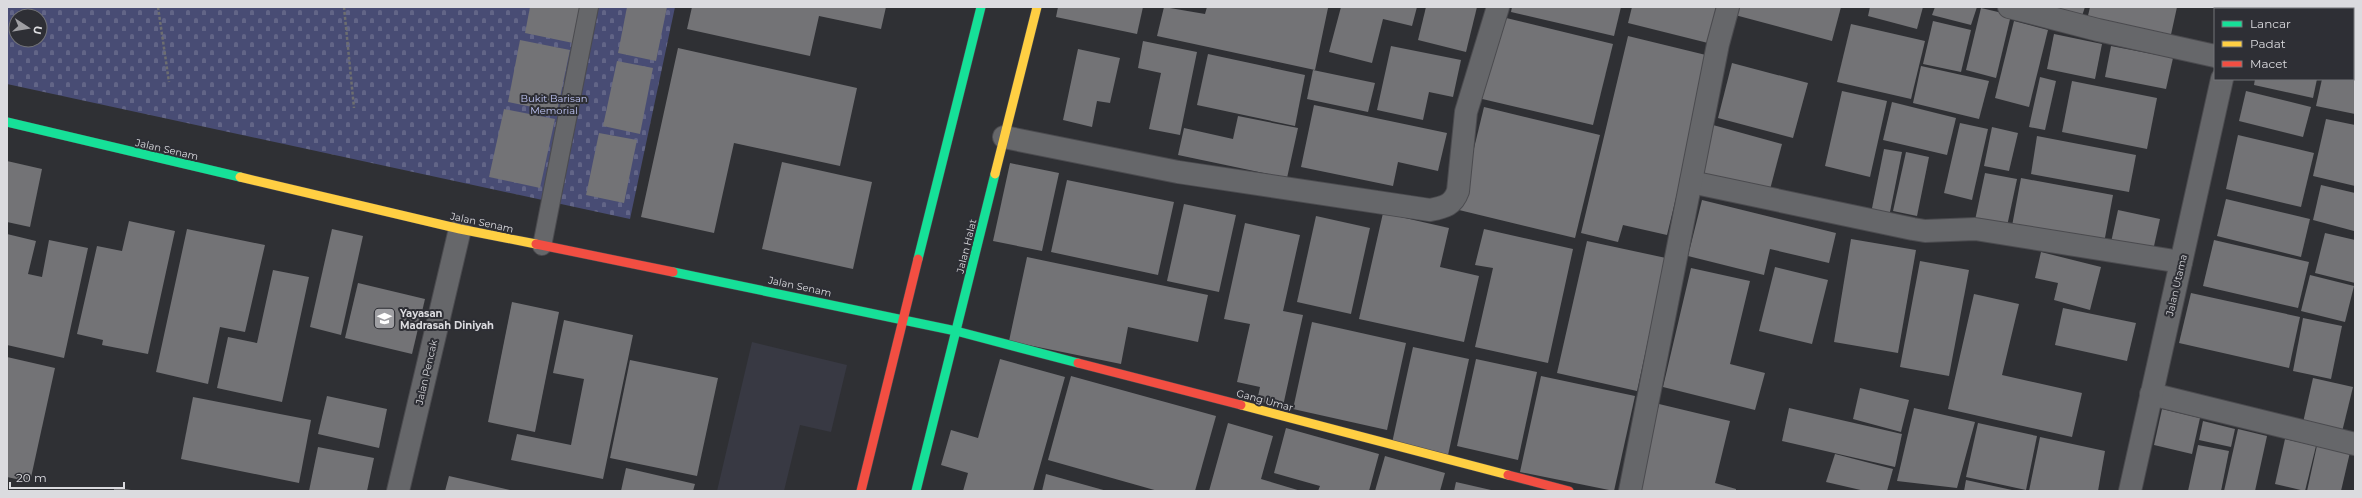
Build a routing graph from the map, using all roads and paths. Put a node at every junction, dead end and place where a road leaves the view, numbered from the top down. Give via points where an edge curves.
1 (158, 7) edge
2 (344, 7) edge
3 (589, 7) edge
4 (981, 7) edge
5 (1036, 7) edge
6 (1498, 7) edge
7 (1728, 7) edge
8 (2009, 7) edge
9 (2214, 56) edge
10 (2222, 80) edge
11 (169, 82) dead end
12 (354, 108) dead end
13 (7, 122) edge
14 (1004, 137) junction
15 (1691, 182) junction
16 (460, 229) junction
17 (542, 246) junction
18 (2181, 262) junction
19 (903, 320) junction
20 (956, 331) junction
21 (2151, 394) junction
22 (2355, 444) edge
23 (398, 491) edge
24 (861, 491) edge
25 (916, 491) edge
26 (1568, 491) edge
27 (1630, 491) edge
28 (2130, 491) edge

1 - 11 path
2 - 12 path
3 - 17 lane
4 - 19 street
5 - 14 street, Jalan Halat
6 - 14 street via 1466,112 1458,191 1454,202 1443,208 1430,210 1178,172
7 - 15 street via 1718,44
8 - 9 street
10 - 18 street, Jalan Utama
13 - 16 street, Jalan Senam
14 - 20 street, Jalan Halat
15 - 18 street via 1925,231 1975,230
15 - 27 street
16 - 17 street, Jalan Senam
16 - 23 street, Jalan Pencak
17 - 19 street, Jalan Senam
18 - 21 street, Jalan Utama
19 - 20 street, Jalan Senam
19 - 24 street
20 - 25 street, Jalan Halat
20 - 26 street, Gang Umar
21 - 22 street
21 - 28 street, Jalan Utama

